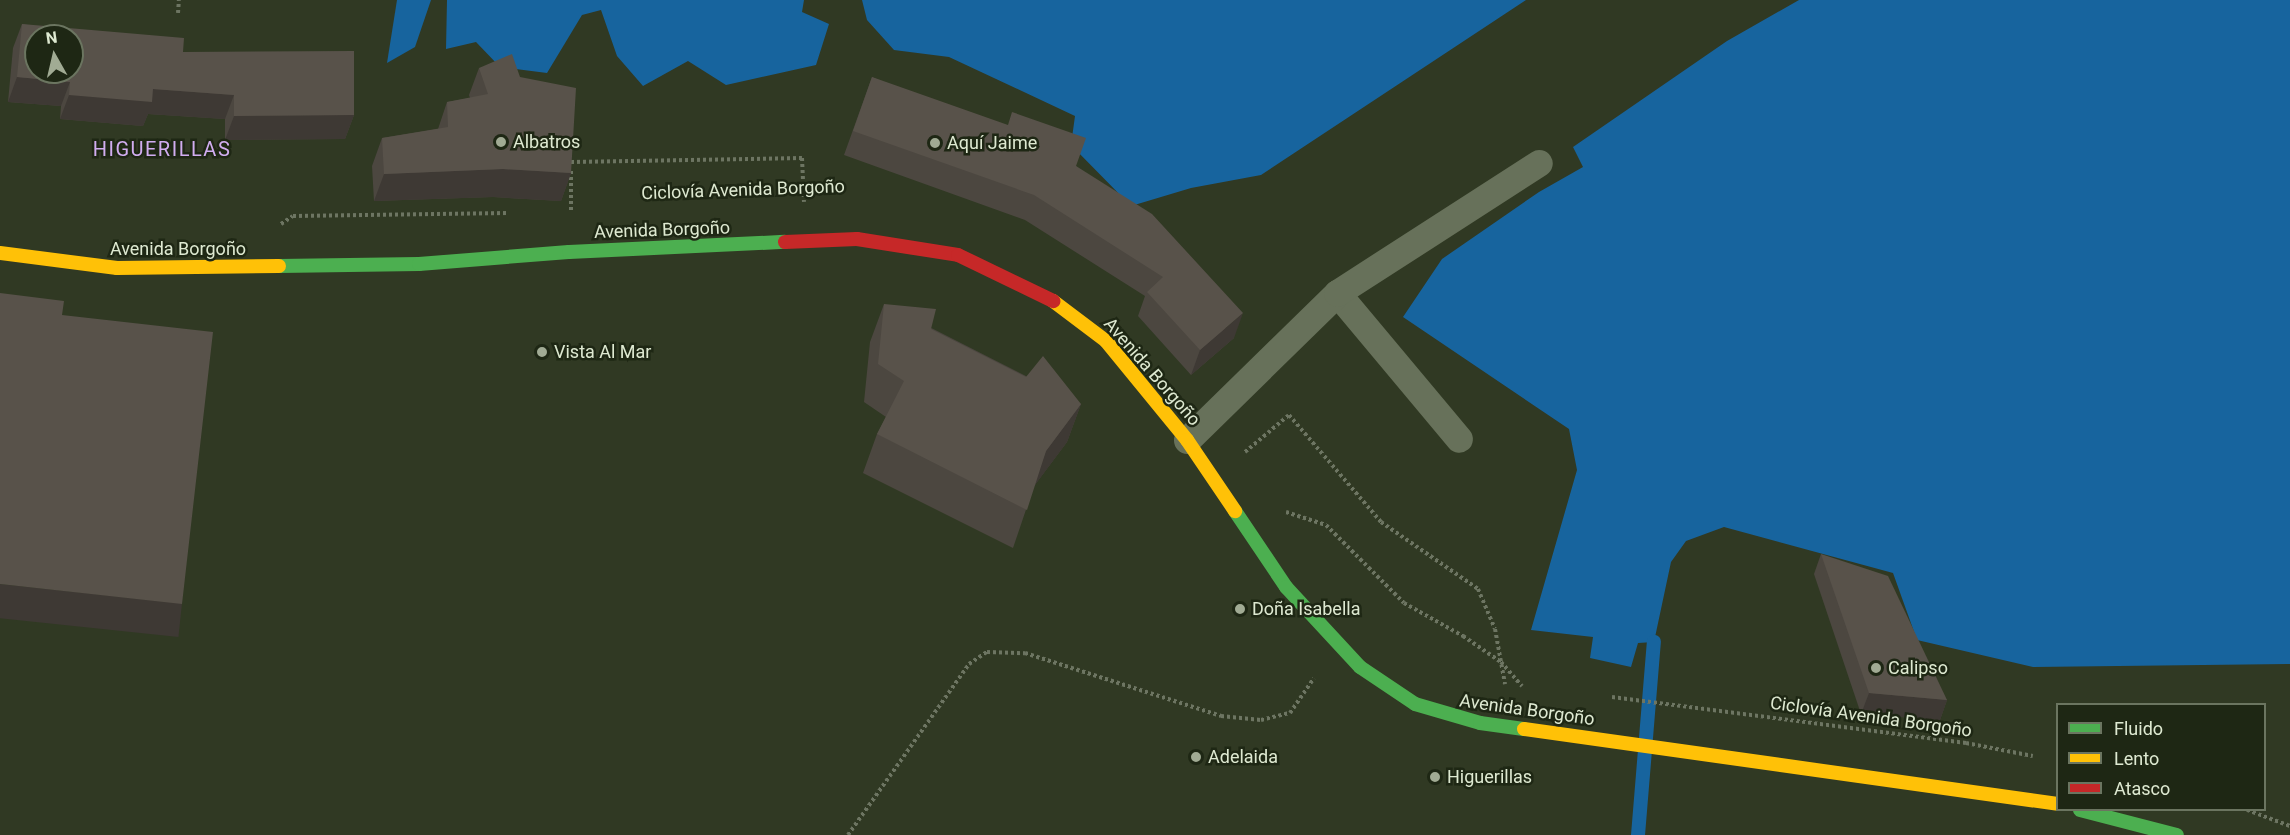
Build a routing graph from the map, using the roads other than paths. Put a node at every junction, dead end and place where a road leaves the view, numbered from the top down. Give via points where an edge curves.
1 (1539, 163) dead end
2 (0, 253) edge
3 (1337, 293) junction
4 (1459, 439) dead end
5 (1187, 440) junction
6 (2056, 804) edge
7 (2084, 811) edge
8 (2178, 835) edge

1 - 3 lane
2 - 5 main road, Avenida Borgoño via 117,268 192,268 419,264 569,252 857,239 908,244 958,255 1015,278 1076,315 1106,341
3 - 4 lane
3 - 5 lane
5 - 6 main road, Avenida Borgoño via 1286,587 1369,674 1415,704 1446,716
7 - 8 main road

